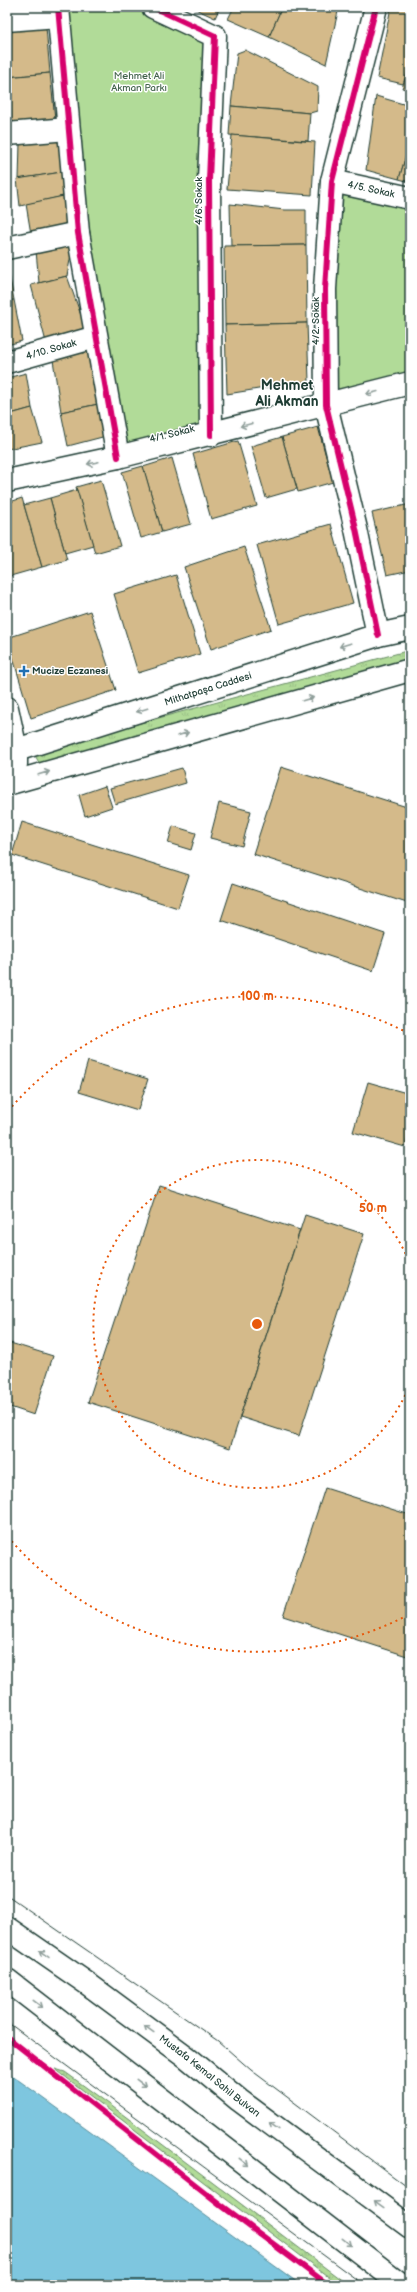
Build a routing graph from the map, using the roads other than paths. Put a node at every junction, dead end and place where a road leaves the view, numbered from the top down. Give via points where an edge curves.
1 (153, 7) edge
2 (376, 7) edge
3 (58, 12) edge
4 (7, 20) edge
5 (68, 129) junction
6 (7, 134) edge
7 (332, 181) junction
8 (410, 198) edge
9 (78, 233) junction
10 (7, 248) edge
11 (96, 337) junction
12 (7, 362) edge
13 (410, 383) edge
14 (326, 405) junction
15 (210, 435) junction
16 (118, 457) junction
17 (7, 481) edge
18 (410, 628) edge
19 (378, 635) junction
20 (410, 670) edge
21 (7, 708) edge
22 (12, 752) edge
23 (10, 779) edge
24 (7, 1928) edge
25 (7, 1980) edge
26 (410, 2227) edge
27 (402, 2285) edge

1 - 15 street, 4/6. Sokak via 215,36 208,180
2 - 7 street, 4/2. Sokak
3 - 4 street
3 - 5 street
5 - 6 street
5 - 9 street
7 - 8 street, 4/5. Sokak
7 - 14 street, 4/2. Sokak via 325,289
9 - 10 street
9 - 11 street
11 - 12 street, 4/10. Sokak
11 - 16 street
13 -> 14 street, 4/1. Sokak
14 -> 15 street, 4/1. Sokak
14 - 19 street, 4/2. Sokak
15 - 16 street, 4/1. Sokak
16 -> 17 street, 4/1. Sokak
18 - 19 street, Mithatpaşa Caddesi
19 -> 22 street, Mithatpaşa Caddesi
23 -> 20 street
21 - 22 street
22 - 23 street
26 -> 24 street, Mustafa Kemal Sahil Bulvarı via 239,2100 188,2058
25 -> 27 street

